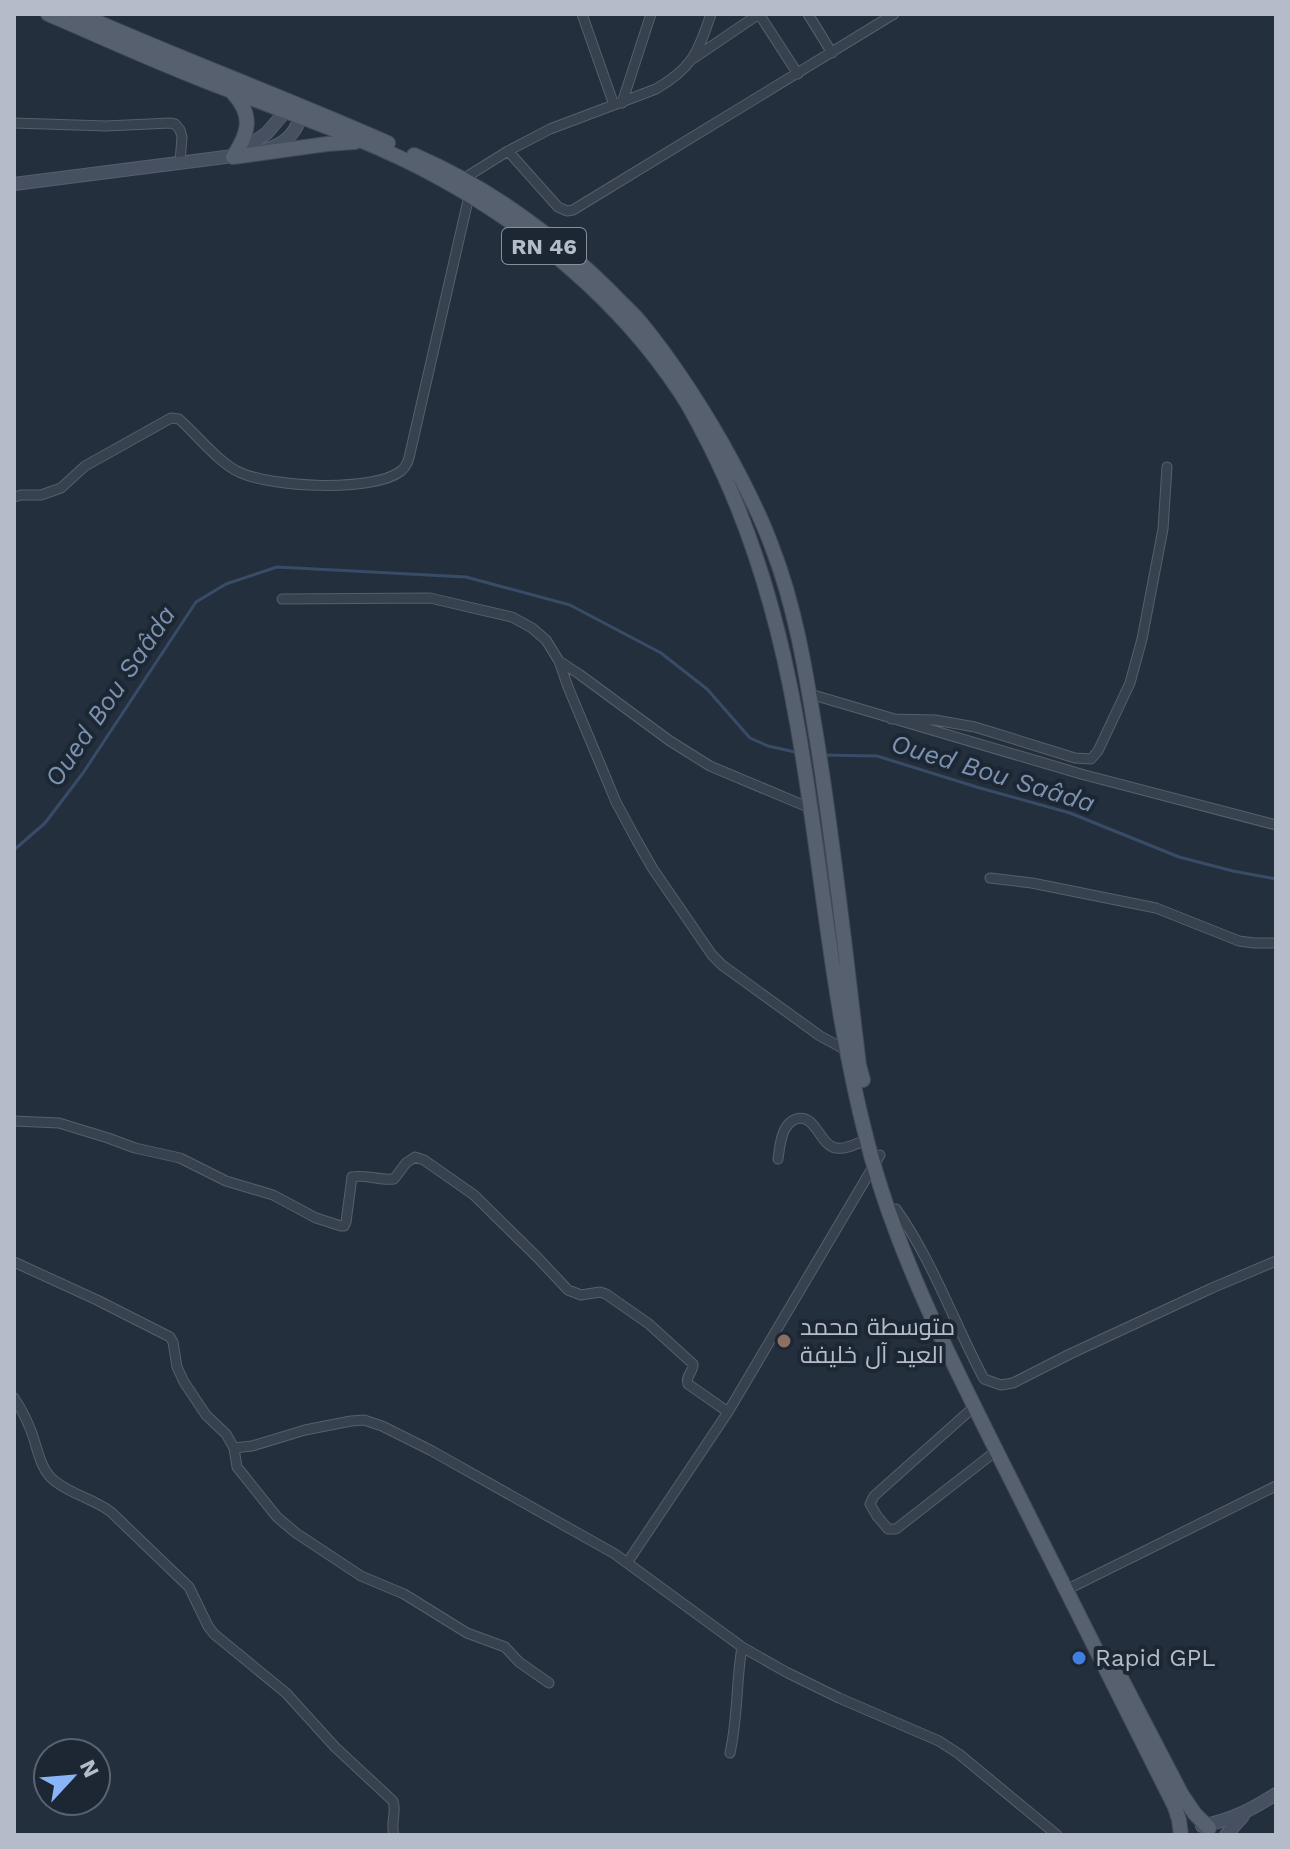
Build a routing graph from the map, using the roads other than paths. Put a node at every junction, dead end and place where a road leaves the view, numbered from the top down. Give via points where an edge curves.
1 (48, 14) edge
2 (79, 14) edge
3 (651, 14) edge
4 (711, 14) edge
5 (808, 14) edge
6 (894, 14) edge
7 (585, 16) edge
8 (832, 53) junction
9 (694, 58) junction
10 (798, 74) junction
11 (232, 92) junction
12 (618, 104) junction
13 (296, 109) junction
14 (14, 123) edge
15 (362, 143) junction
16 (508, 151) junction
17 (233, 157) junction
18 (180, 162) junction
19 (463, 179) junction
20 (14, 184) edge
21 (469, 196) junction
22 (1167, 467) dead end
23 (14, 497) edge
24 (282, 599) dead end
25 (559, 661) junction
26 (811, 702) junction
27 (891, 719) junction
28 (810, 808) junction
29 (1276, 825) edge
30 (990, 878) dead end
31 (1276, 943) edge
32 (846, 1050) junction
33 (14, 1121) edge
34 (867, 1139) junction
35 (778, 1159) dead end
36 (877, 1159) junction
37 (896, 1209) junction
38 (1276, 1261) edge
39 (14, 1262) edge
40 (14, 1398) edge
41 (975, 1406) junction
42 (728, 1412) junction
43 (234, 1448) junction
44 (996, 1451) junction
45 (1276, 1486) edge
46 (627, 1563) junction
47 (1070, 1588) junction
48 (742, 1647) junction
49 (549, 1683) dead end
50 (730, 1753) dead end
51 (1276, 1794) edge
52 (1249, 1811) junction
53 (1208, 1828) edge
54 (394, 1835) edge
55 (1057, 1835) edge
56 (1182, 1835) edge
57 (1226, 1835) edge

1 - 11 main road, RN 46
2 - 13 main road, RN 46
3 - 12 street
4 - 9 street
5 - 8 street
6 - 8 street
7 - 12 street
8 - 10 street
9 - 10 street via 759,14
9 - 12 street via 672,80
10 - 16 street via 573,210 558,207
11 - 13 main road, RN 46
11 - 17 main road via 247,119 244,139
12 - 16 street
13 - 15 main road, RN 46
13 - 17 main road
13 - 17 main road via 298,126 286,141
13 - 19 main road, RN 46
14 - 18 street via 175,124 181,133
15 - 17 main road
15 - 21 main road, RN 46
16 - 19 street
17 - 18 main road
18 - 20 main road
19 - 26 main road, RN 46 via 537,226 593,274 639,320 690,388 745,483 772,546
21 - 23 street via 403,469 365,483 303,485 260,479 237,472 179,419 171,418 85,466 61,488
21 - 28 main road, RN 46 via 533,237 589,285 630,325 683,396 730,486 754,548 773,613
22 - 27 street via 1163,529 1142,639 1130,683 1091,759 975,727
24 - 25 street via 446,601 512,617 546,640
25 - 28 street via 710,766
25 - 32 street via 616,802 653,869 712,955
26 - 27 street
26 - 36 main road, RN 46 via 859,1065
27 - 29 street
28 - 32 main road, RN 46
30 - 31 street via 1156,908 1239,941
32 - 34 main road, RN 46
33 - 42 street via 59,1123 180,1158 341,1226 346,1222 352,1177 394,1179 411,1159 424,1160 474,1195 568,1290 606,1294 649,1324 693,1364 688,1384
34 - 35 street via 834,1148 800,1118 786,1127
34 - 36 main road, RN 46
36 - 37 main road, RN 46
36 - 41 main road, RN 46 via 895,1230
36 - 42 street
37 - 38 street via 921,1247 984,1379 1001,1385
37 - 47 main road, RN 46 via 921,1275
39 - 43 street via 170,1337 184,1382
40 - 54 street via 47,1473 111,1512 184,1582 214,1634 286,1693 393,1801
41 - 44 main road, RN 46
41 - 44 street via 874,1496 871,1507 887,1528 896,1529
42 - 46 street
43 - 46 street via 364,1420 432,1451
43 - 49 street via 242,1475 296,1533 361,1576 404,1594 467,1633 505,1647
44 - 47 main road, RN 46
45 - 47 street
46 - 48 street
47 - 53 main road, RN 46 via 1175,1784
47 - 56 main road, RN 46 via 1175,1807
48 - 50 street
48 - 55 street via 839,1698 939,1741
51 - 52 main road
52 - 53 main road
52 - 57 main road
53 - 56 main road via 1192,1827

